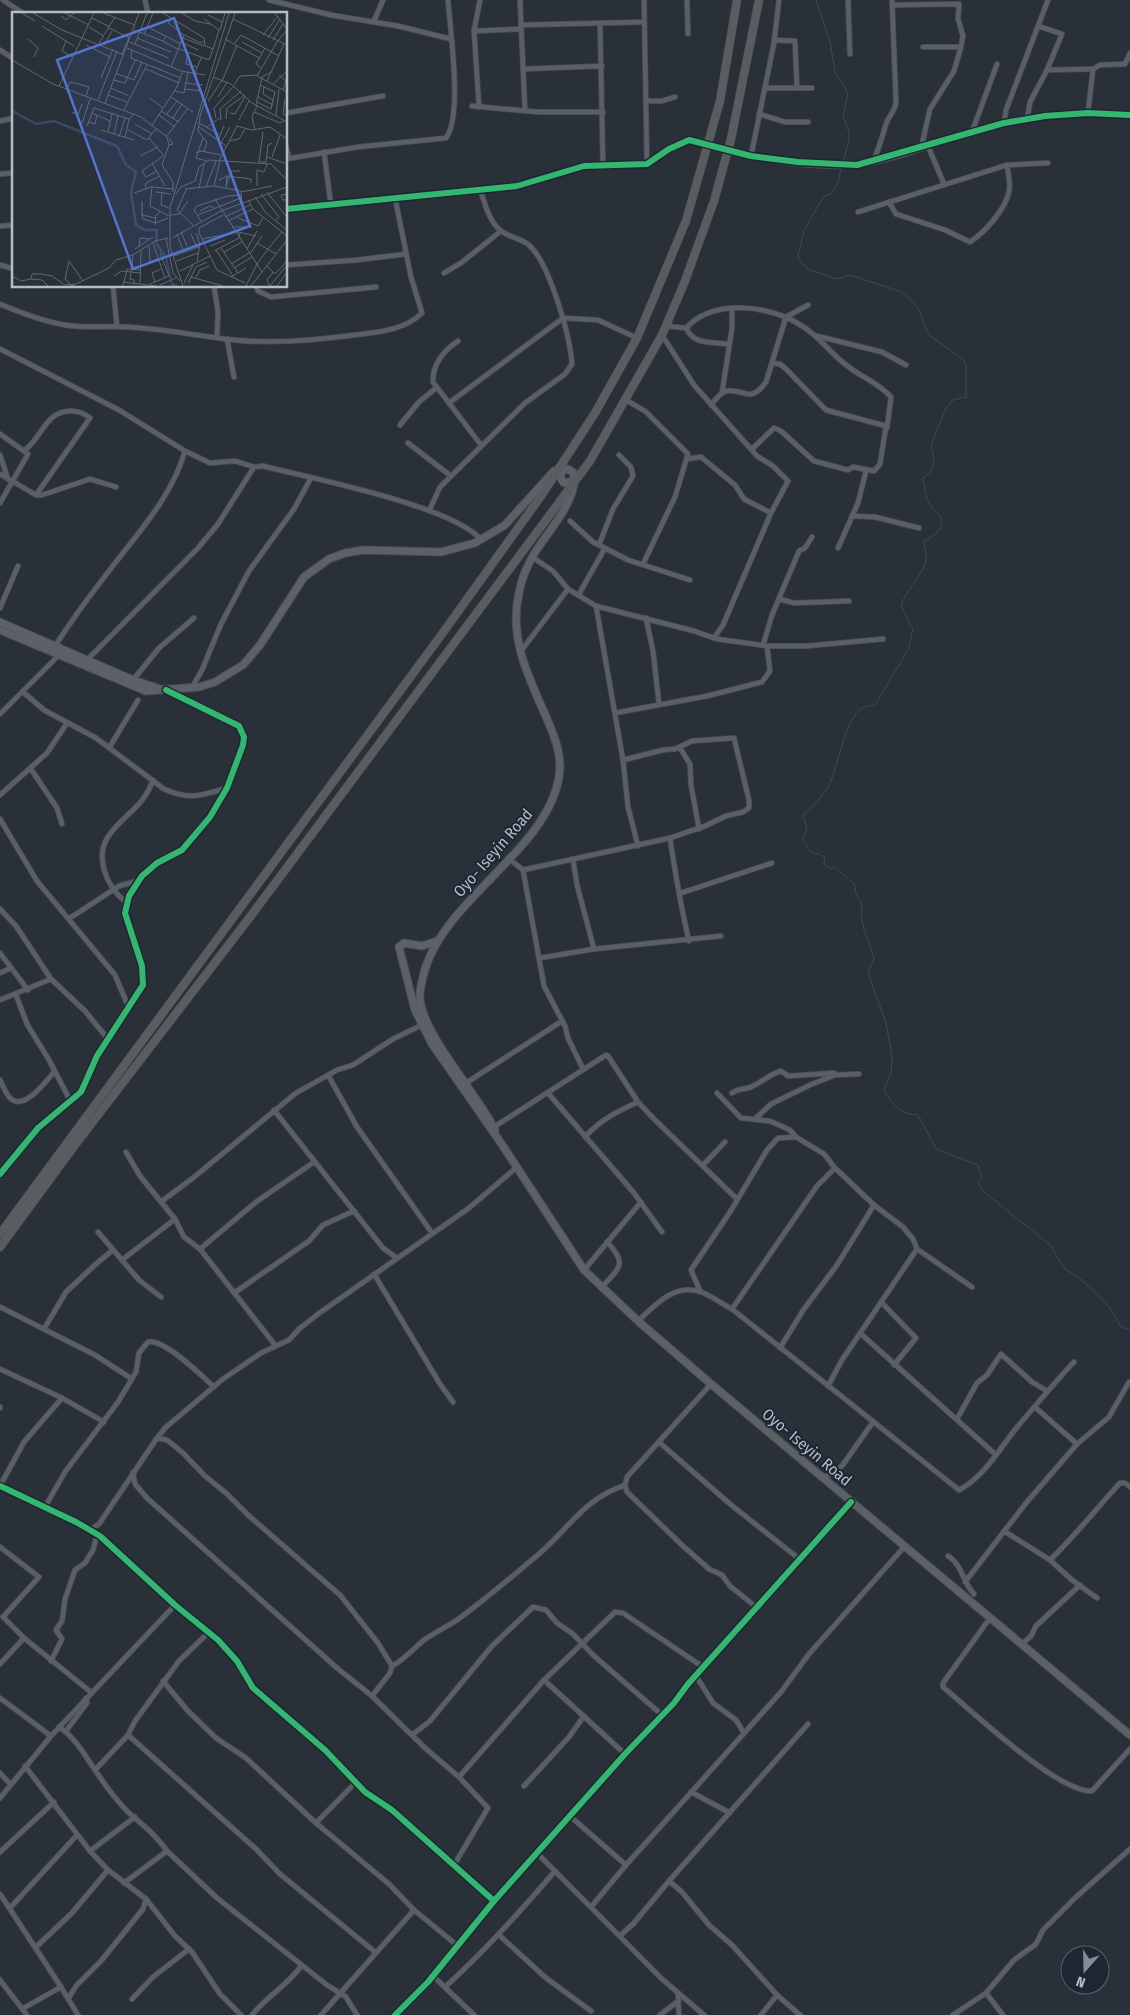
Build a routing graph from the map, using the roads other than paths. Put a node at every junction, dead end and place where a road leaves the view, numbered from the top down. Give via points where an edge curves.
1 (3, 0) edge
2 (269, 0) edge
3 (383, 0) edge
4 (448, 0) edge
5 (480, 0) edge
6 (520, 0) edge
7 (644, 0) edge
8 (687, 0) edge
9 (737, 0) edge
10 (759, 0) edge
11 (779, 0) edge
12 (848, 0) edge
13 (923, 0) edge
14 (1048, 0) edge
15 (893, 3) edge
16 (920, 5) junction
17 (21, 12) edge
18 (374, 21) junction
19 (644, 22) junction
20 (600, 24) junction
21 (1038, 26) junction
22 (521, 27) junction
23 (474, 31) junction
24 (688, 34) dead end
25 (451, 39) junction
26 (774, 40) junction
27 (923, 47) dead end
28 (961, 47) junction
29 (1130, 53) edge
30 (850, 54) dead end
31 (997, 64) dead end
32 (602, 66) junction
33 (523, 69) junction
34 (1093, 69) junction
35 (1047, 70) junction
36 (767, 80) junction
37 (797, 88) junction
38 (812, 88) dead end
39 (383, 96) dead end
40 (676, 97) dead end
41 (646, 101) junction
42 (472, 106) dead end
43 (479, 107) junction
44 (525, 111) junction
45 (603, 112) junction
46 (288, 113) edge
47 (1088, 113) junction
48 (759, 114) junction
49 (1130, 115) edge
50 (1027, 120) junction
51 (808, 122) dead end
52 (1004, 123) junction
53 (972, 132) junction
54 (700, 141) tunnel mouth
55 (928, 146) junction
56 (921, 148) junction
57 (324, 152) junction
58 (738, 152) tunnel mouth
59 (752, 156) junction
60 (288, 158) edge
61 (873, 162) junction
62 (647, 164) junction
63 (1007, 164) junction
64 (1048, 164) dead end
65 (603, 166) junction
66 (944, 184) junction
67 (480, 190) junction
68 (395, 198) junction
69 (889, 202) junction
70 (332, 206) junction
71 (288, 209) edge
72 (858, 212) dead end
73 (501, 231) junction
74 (406, 254) junction
75 (288, 265) edge
76 (444, 273) dead end
77 (376, 287) dead end
78 (113, 288) edge
79 (214, 288) edge
80 (257, 288) edge
81 (0, 304) edge
82 (808, 306) dead end
83 (732, 309) junction
84 (786, 317) junction
85 (563, 318) junction
86 (666, 326) junction
87 (117, 327) junction
88 (686, 328) junction
89 (662, 335) junction
90 (816, 336) junction
91 (217, 337) junction
92 (637, 338) junction
93 (228, 339) junction
94 (458, 341) dead end
95 (729, 344) junction
96 (0, 349) edge
97 (772, 363) junction
98 (906, 365) dead end
99 (234, 377) dead end
100 (436, 388) junction
101 (722, 393) junction
102 (626, 400) junction
103 (449, 403) junction
104 (711, 404) junction
105 (400, 425) dead end
106 (887, 428) junction
107 (0, 434) edge
108 (408, 443) dead end
109 (481, 445) junction
110 (752, 449) junction
111 (25, 450) junction
112 (185, 451) junction
113 (0, 455) edge
114 (619, 455) dead end
115 (687, 459) junction
116 (254, 467) junction
117 (866, 471) junction
118 (0, 474) edge
119 (451, 476) junction
120 (311, 478) junction
121 (564, 478) junction
122 (10, 480) junction
123 (116, 487) dead end
124 (36, 494) junction
125 (0, 503) edge
126 (429, 511) junction
127 (771, 513) junction
128 (852, 516) junction
129 (570, 521) dead end
130 (919, 528) dead end
131 (812, 536) dead end
132 (481, 540) junction
133 (599, 545) junction
134 (605, 548) junction
135 (838, 548) dead end
136 (532, 556) junction
137 (643, 564) junction
138 (18, 566) dead end
139 (690, 580) dead end
140 (568, 589) junction
141 (579, 594) junction
142 (779, 599) junction
143 (848, 601) dead end
144 (596, 606) junction
145 (0, 608) edge
146 (194, 618) dead end
147 (646, 618) junction
148 (0, 622) edge
149 (0, 630) edge
150 (714, 638) junction
151 (883, 639) dead end
152 (765, 645) junction
153 (55, 646) junction
154 (522, 652) dead end
155 (59, 655) junction
156 (87, 660) junction
157 (132, 680) junction
158 (191, 688) junction
159 (166, 690) junction
160 (23, 692) junction
161 (138, 700) dead end
162 (659, 704) junction
163 (615, 713) junction
164 (0, 714) edge
165 (67, 723) junction
166 (109, 748) junction
167 (680, 748) junction
168 (623, 760) junction
169 (31, 769) junction
170 (153, 780) junction
171 (227, 788) junction
172 (0, 794) edge
173 (0, 819) edge
174 (62, 824) dead end
175 (2, 827) edge
176 (699, 828) junction
177 (670, 838) junction
178 (638, 846) junction
179 (508, 858) junction
180 (573, 859) junction
181 (772, 864) dead end
182 (523, 870) junction
183 (137, 881) junction
184 (113, 890) junction
185 (681, 893) junction
186 (126, 902) junction
187 (0, 909) edge
188 (70, 918) junction
189 (721, 936) dead end
190 (437, 941) junction
191 (690, 941) junction
192 (594, 949) junction
193 (0, 953) edge
194 (540, 958) junction
195 (11, 968) junction
196 (0, 973) edge
197 (51, 979) junction
198 (28, 990) junction
199 (16, 995) junction
200 (0, 1000) edge
201 (128, 1006) junction
202 (559, 1023) dead end
203 (422, 1025) junction
204 (108, 1039) junction
205 (583, 1068) junction
206 (54, 1072) junction
207 (841, 1073) junction
208 (328, 1074) junction
209 (859, 1074) dead end
210 (0, 1080) edge
211 (466, 1083) junction
212 (548, 1093) junction
213 (718, 1093) dead end
214 (732, 1093) dead end
215 (71, 1102) junction
216 (638, 1102) junction
217 (274, 1110) junction
218 (755, 1119) junction
219 (494, 1127) junction
220 (585, 1137) junction
221 (796, 1137) junction
222 (725, 1142) dead end
223 (503, 1146) junction
224 (126, 1152) dead end
225 (314, 1162) junction
226 (703, 1164) junction
227 (517, 1168) junction
228 (835, 1168) junction
229 (0, 1174) edge
230 (737, 1199) junction
231 (162, 1201) junction
232 (641, 1202) junction
233 (874, 1205) junction
234 (354, 1210) junction
235 (175, 1219) junction
236 (98, 1232) dead end
237 (662, 1232) dead end
238 (432, 1233) junction
239 (0, 1234) edge
240 (607, 1242) junction
241 (0, 1247) edge
242 (200, 1249) junction
243 (917, 1249) junction
244 (113, 1250) junction
245 (396, 1258) junction
246 (122, 1260) junction
247 (584, 1270) junction
248 (374, 1274) junction
249 (972, 1287) dead end
250 (601, 1288) junction
251 (700, 1291) junction
252 (234, 1293) junction
253 (161, 1297) dead end
254 (881, 1302) junction
255 (0, 1307) edge
256 (732, 1309) junction
257 (638, 1321) junction
258 (44, 1329) junction
259 (860, 1333) junction
260 (275, 1345) junction
261 (780, 1348) junction
262 (1074, 1362) dead end
263 (894, 1364) junction
264 (0, 1369) edge
265 (132, 1379) junction
266 (1129, 1382) edge
267 (711, 1384) junction
268 (828, 1386) junction
269 (214, 1387) junction
270 (1046, 1391) junction
271 (62, 1398) junction
272 (452, 1402) dead end
273 (1036, 1408) junction
274 (957, 1419) junction
275 (104, 1422) junction
276 (873, 1422) junction
277 (166, 1427) junction
278 (156, 1438) junction
279 (167, 1440) junction
280 (660, 1443) junction
281 (1077, 1444) junction
282 (995, 1454) junction
283 (133, 1471) junction
284 (824, 1478) junction
285 (126, 1481) junction
286 (135, 1484) junction
287 (625, 1485) junction
288 (0, 1486) edge
289 (1130, 1487) edge
290 (851, 1502) junction
291 (45, 1507) junction
292 (99, 1524) junction
293 (90, 1530) junction
294 (1004, 1531) junction
295 (99, 1535) junction
296 (0, 1546) edge
297 (905, 1546) junction
298 (948, 1556) dead end
299 (798, 1558) junction
300 (1050, 1560) junction
301 (964, 1582) junction
302 (1080, 1585) junction
303 (974, 1594) dead end
304 (1097, 1598) dead end
305 (175, 1605) junction
306 (756, 1607) junction
307 (2, 1616) edge
308 (990, 1618) junction
309 (208, 1632) junction
310 (24, 1638) junction
311 (582, 1643) junction
312 (1022, 1644) junction
313 (51, 1661) junction
314 (0, 1664) edge
315 (392, 1666) junction
316 (703, 1667) junction
317 (696, 1676) junction
318 (544, 1680) junction
319 (163, 1681) junction
320 (92, 1692) junction
321 (372, 1696) junction
322 (0, 1698) edge
323 (86, 1698) junction
324 (662, 1715) junction
325 (584, 1716) junction
326 (808, 1724) dead end
327 (59, 1728) junction
328 (66, 1731) junction
329 (744, 1732) junction
330 (128, 1735) junction
331 (412, 1735) junction
332 (1130, 1735) edge
333 (51, 1736) junction
334 (1130, 1749) edge
335 (625, 1754) junction
336 (25, 1766) junction
337 (96, 1769) junction
338 (0, 1773) edge
339 (459, 1777) junction
340 (355, 1783) junction
341 (10, 1784) junction
342 (524, 1786) dead end
343 (692, 1792) junction
344 (0, 1798) edge
345 (54, 1802) junction
346 (730, 1813) junction
347 (571, 1816) junction
348 (135, 1817) junction
349 (316, 1823) junction
350 (77, 1835) junction
351 (1130, 1848) edge
352 (90, 1851) junction
353 (0, 1852) edge
354 (167, 1852) junction
355 (538, 1854) junction
356 (626, 1865) junction
357 (454, 1866) junction
358 (108, 1870) junction
359 (555, 1871) junction
360 (669, 1881) junction
361 (124, 1883) junction
362 (0, 1894) edge
363 (146, 1899) junction
364 (494, 1901) junction
365 (10, 1908) junction
366 (592, 1908) junction
367 (414, 1910) junction
368 (499, 1935) junction
369 (621, 1935) junction
370 (458, 1946) junction
371 (36, 1947) junction
372 (189, 1949) junction
373 (375, 1952) junction
374 (301, 1966) junction
375 (433, 1976) junction
376 (0, 1980) edge
377 (61, 1987) junction
378 (445, 1987) junction
379 (678, 1993) junction
380 (986, 1993) junction
381 (340, 1994) junction
382 (778, 1995) junction
383 (68, 1999) junction
384 (132, 1999) dead end
385 (677, 2002) junction
386 (22, 2009) junction
387 (591, 2010) dead end
388 (27, 2015) edge
389 (78, 2015) edge
390 (241, 2015) edge
391 (252, 2015) edge
392 (321, 2015) edge
393 (357, 2015) edge
394 (395, 2015) edge
395 (474, 2015) edge
396 (660, 2015) edge
397 (679, 2015) edge
398 (704, 2015) edge
399 (761, 2015) edge
400 (800, 2015) edge
401 (953, 2015) edge
402 (1004, 2015) edge

1 - 17 street
2 - 18 street via 331,16
3 - 18 street
4 - 25 street
5 - 23 street
6 - 22 street
7 - 19 street
8 - 24 street
9 - 92 highway via 720,101 703,166 686,221
10 - 86 highway via 746,73 719,184
11 - 26 street
12 - 30 street
13 - 16 street
14 - 21 street
15 - 16 street
15 - 61 street via 896,102
16 - 28 street via 960,4
18 - 25 street
19 - 20 street
19 - 41 street
20 - 22 street
20 - 32 street
21 - 35 street via 1062,34
21 - 52 street
22 - 23 street
22 - 33 street
23 - 43 street
25 - 57 street via 455,102 446,138
26 - 36 street
26 - 37 street via 795,41
27 - 28 street
28 - 56 street via 954,71 930,109
29 - 34 street via 1124,64 1100,65
31 - 53 street
32 - 33 street
32 - 45 street
33 - 44 street
34 - 35 street
34 - 47 street
35 - 50 street via 1030,102
36 - 37 street via 766,88
36 - 48 street
37 - 38 street
39 - 46 street
40 - 41 street
41 - 62 street
42 - 43 street
43 - 44 street
44 - 45 street
45 - 65 street
47 - 49 street
47 - 50 street
48 - 51 street via 785,122
48 - 59 street
50 - 52 street
52 - 53 street
53 - 55 street
54 - 62 street via 682,142
55 - 56 street
55 - 66 street
56 - 61 street
57 - 60 street
57 - 70 street
58 - 59 street
59 - 61 street via 838,165
62 - 65 street
63 - 64 street
63 - 66 street
63 - 69 street via 1010,190 1006,201 979,236 970,242 896,214
65 - 67 street via 564,170 517,186
66 - 69 street
67 - 68 street
67 - 73 street via 489,215
68 - 70 street
68 - 74 street
69 - 72 street
70 - 71 street
73 - 76 street via 462,263
73 - 85 street via 525,242 536,253
74 - 75 street
74 - 93 street via 422,313 401,326 317,340
77 - 80 street via 271,296
78 - 87 street
79 - 91 street
81 - 87 street via 64,325
82 - 84 street
83 - 84 street via 755,308
83 - 88 street via 715,310 692,321
83 - 95 street
84 - 90 street
84 - 97 street
85 - 92 street via 598,320
85 - 103 street
85 - 109 street via 572,367 525,403
86 - 88 street
86 - 89 highway
87 - 91 street
88 - 95 street via 695,341
89 - 102 highway
89 - 104 street via 683,370
90 - 98 street via 882,352
90 - 106 street via 845,364 882,386 891,397
91 - 93 street
92 - 121 highway
93 - 99 street
94 - 100 street via 445,350 432,375
95 - 101 street
96 - 112 street via 119,410
97 - 101 street via 766,382 754,394
97 - 106 street via 786,369 826,410 882,423
100 - 103 street
100 - 105 street
101 - 104 street
102 - 115 street via 645,411 688,454
102 - 121 highway
103 - 109 street
104 - 110 street
106 - 117 street via 880,464 874,471
107 - 111 street
108 - 119 street
109 - 119 street
110 - 117 street via 774,428 814,461
110 - 127 street via 788,481
111 - 122 street via 28,456
111 - 124 street via 55,414 82,412 90,418
112 - 116 street via 210,463 235,461
112 - 153 street via 162,500 139,535 109,570
113 - 122 street
114 - 133 street via 631,467 633,476 612,509
115 - 127 street via 701,457 735,485 744,499
115 - 137 street via 675,497
116 - 120 street
116 - 156 street via 218,524 198,548
117 - 128 street
118 - 122 street
119 - 126 street via 440,487
120 - 126 street
120 - 158 street via 294,509 249,571
121 - 132 main road
121 - 136 main road, Oyo- Iseyin Road via 569,499
121 - 239 highway via 442,634
121 - 241 highway via 250,917
122 - 124 street
122 - 125 street
123 - 124 street via 90,479 42,495
126 - 132 street via 460,523 474,531
127 - 150 street
128 - 130 street via 874,517
128 - 135 street
129 - 133 street
131 - 142 street via 805,548 799,551
132 - 158 main road via 441,552 363,550 329,559 304,577 260,645 243,665 215,682
133 - 134 street
134 - 137 street
134 - 141 street
136 - 140 street via 553,571
136 - 179 main road, Oyo- Iseyin Road via 519,593 516,633 527,674 553,733 560,762 559,776 552,803 542,820
137 - 139 street
138 - 145 street
140 - 141 street
140 - 154 street
141 - 144 street
142 - 143 street via 812,604
142 - 152 street
144 - 147 street
144 - 163 street
146 - 157 street via 159,648
147 - 150 street
147 - 162 street
148 - 153 main road
149 - 155 main road
150 - 152 street
151 - 152 street via 807,646
152 - 162 street via 770,671 762,682
153 - 156 main road
155 - 159 main road via 136,688
155 - 160 street
156 - 157 main road
157 - 159 main road
158 - 159 main road
159 - 171 street via 239,726 243,746
160 - 164 street
160 - 165 street via 44,710
161 - 166 street
162 - 163 street
163 - 168 street
165 - 166 street
165 - 169 street via 47,753
166 - 170 street
167 - 168 street
167 - 176 street via 690,764 690,785
167 - 176 street via 692,741 730,737 735,741 749,808
168 - 178 street via 628,807
169 - 172 street
169 - 174 street via 57,808
170 - 171 street via 164,789 188,798
170 - 184 street via 142,801 109,835 103,863
171 - 183 street via 210,817 182,850 157,863
173 - 175 street
175 - 188 street via 37,881
176 - 177 street
177 - 178 street
177 - 185 street via 675,877
178 - 180 street
179 - 182 street
179 - 190 main road, Oyo- Iseyin Road
180 - 182 street
180 - 192 street
181 - 185 street
182 - 194 street
183 - 184 street
183 - 186 street
184 - 186 street
184 - 188 street
185 - 191 street
186 - 201 street via 125,913 144,978 143,985
187 - 197 street via 16,926
188 - 201 street via 115,975
189 - 191 street
190 - 203 main road, Oyo- Iseyin Road via 422,946 404,943 399,947 409,993
190 - 211 main road, Oyo- Iseyin Road via 422,978 420,1000 435,1034
191 - 192 street
192 - 194 street
193 - 195 street
194 - 205 street via 544,986
195 - 196 street
195 - 198 street
197 - 198 street
197 - 204 street via 85,1010
198 - 199 street
199 - 200 street
199 - 206 street via 27,1024
201 - 204 street
202 - 211 street
203 - 208 street via 353,1065
203 - 223 main road, Oyo- Iseyin Road via 451,1073
204 - 215 street via 81,1092
205 - 212 street
205 - 216 street via 608,1056
206 - 210 street via 26,1100 18,1102 10,1098
206 - 215 street
207 - 209 street
207 - 214 street via 788,1076 781,1071
207 - 218 street via 781,1098
208 - 217 street
208 - 238 street via 357,1127
211 - 219 main road, Oyo- Iseyin Road
212 - 219 street
212 - 220 street
213 - 218 street via 741,1118
215 - 229 street via 38,1128
216 - 220 street via 616,1112
216 - 226 street
217 - 225 street
217 - 231 street
218 - 221 street via 770,1121 790,1130
219 - 223 main road, Oyo- Iseyin Road
220 - 232 street
221 - 228 street via 824,1154
221 - 230 street via 778,1138
222 - 226 street
223 - 227 main road, Oyo- Iseyin Road
224 - 231 street via 140,1176
225 - 234 street
225 - 242 street via 256,1202
226 - 230 street
227 - 238 street via 469,1208
227 - 247 main road, Oyo- Iseyin Road
228 - 233 street
228 - 256 street via 817,1186
230 - 251 street via 691,1270
231 - 235 street
232 - 237 street
232 - 240 street
233 - 243 street via 903,1227
233 - 261 street via 838,1265 804,1309
234 - 245 street via 383,1248
234 - 252 street via 324,1225 309,1242
235 - 242 street via 184,1236
235 - 246 street
236 - 244 street
238 - 245 street
240 - 247 street
240 - 250 street via 621,1260
242 - 252 street
243 - 249 street
243 - 254 street
244 - 246 street
244 - 258 street via 66,1292
245 - 248 street
246 - 253 street via 139,1280
247 - 250 main road, Oyo- Iseyin Road
248 - 260 street via 299,1329 289,1340
248 - 272 street
250 - 257 main road, Oyo- Iseyin Road
251 - 256 street
251 - 257 street via 684,1290 666,1296
252 - 260 street
254 - 259 street
254 - 263 street via 916,1338
255 - 258 street
256 - 261 street
257 - 267 main road, Oyo- Iseyin Road
258 - 265 street via 95,1355
259 - 263 street
259 - 268 street
260 - 269 street
261 - 268 street
262 - 270 street
263 - 274 street
264 - 271 street
265 - 269 street via 139,1354 152,1341 188,1362
265 - 275 street
266 - 281 street via 1109,1417
267 - 280 street
267 - 284 main road, Oyo- Iseyin Road
268 - 276 street
269 - 277 street
270 - 273 street
270 - 274 street via 1001,1354 987,1375 977,1383
271 - 275 street
271 - 288 street via 24,1442
273 - 281 street
273 - 282 street
274 - 282 street
275 - 291 street via 65,1472
276 - 282 street via 959,1490 970,1484
276 - 284 street via 842,1466
277 - 278 street
277 - 279 street
278 - 279 street
278 - 283 street
279 - 315 street via 340,1595
280 - 287 street via 627,1477
280 - 299 street
281 - 294 street
283 - 285 street
283 - 286 street
284 - 290 main road, Oyo- Iseyin Road
285 - 286 street
285 - 292 street
286 - 321 street via 192,1539
287 - 306 street via 627,1492 683,1546 709,1569 722,1575 730,1586
287 - 315 street via 606,1491 583,1508 561,1533 490,1594
288 - 291 street
289 - 300 street via 1120,1483 1092,1512 1081,1530
290 - 297 main road, Oyo- Iseyin Road
290 - 299 street
291 - 293 street
292 - 293 street
292 - 295 street
293 - 295 street
294 - 300 street
294 - 301 street
295 - 305 street
295 - 313 street via 85,1564 75,1570 65,1599 62,1621 56,1630 62,1639
296 - 307 street via 39,1577
297 - 308 main road, Oyo- Iseyin Road
297 - 329 street
298 - 301 street via 958,1565
299 - 306 street
300 - 302 street
301 - 303 street
302 - 304 street
302 - 312 street via 1036,1626
305 - 309 street
305 - 320 street
306 - 316 street
307 - 310 street
308 - 312 main road, Oyo- Iseyin Road
308 - 334 street via 943,1687 1065,1784 1087,1791 1096,1789
309 - 319 street
309 - 340 street via 238,1661 253,1688 325,1750
310 - 313 street
310 - 314 street
311 - 316 street via 619,1611
311 - 318 street
311 - 324 street
311 - 331 street via 556,1623 546,1610 533,1607 492,1646 430,1721
312 - 332 main road, Oyo- Iseyin Road
313 - 320 street
315 - 321 street
316 - 317 street
317 - 324 street
317 - 329 street via 713,1703 733,1717
318 - 325 street
318 - 339 street
319 - 330 street
319 - 349 street via 216,1738 246,1758
320 - 323 street
321 - 331 street
322 - 333 street
323 - 327 street
323 - 328 street via 87,1703
324 - 335 street
325 - 335 street
325 - 342 street
326 - 346 street
327 - 328 street
327 - 333 street
328 - 337 street
329 - 343 street
330 - 337 street
330 - 373 street via 280,1874
331 - 339 street
333 - 336 street
335 - 347 street
336 - 341 street
336 - 345 street
337 - 348 street via 103,1783
338 - 341 street
339 - 357 street via 488,1808
340 - 349 street
340 - 357 street via 392,1810
341 - 344 street
343 - 346 street
343 - 356 street
345 - 350 street
345 - 353 street
346 - 360 street
347 - 355 street
347 - 356 street
348 - 352 street
348 - 354 street
349 - 367 street
350 - 352 street
350 - 365 street
351 - 380 street via 1075,1898 1044,1930 1036,1944 1014,1960
352 - 358 street
354 - 361 street
354 - 374 street via 216,1898
355 - 359 street
355 - 364 street
356 - 366 street
357 - 364 street
358 - 361 street
358 - 371 street via 72,1913
359 - 366 street
359 - 368 street
360 - 369 street
360 - 382 street
361 - 363 street
362 - 365 street
363 - 372 street
363 - 383 street via 143,1909
364 - 370 street
365 - 371 street
366 - 369 street
367 - 370 street
367 - 373 street
368 - 378 street
368 - 387 street via 546,1978
369 - 379 street
370 - 375 street
371 - 377 street
372 - 384 street via 153,1977
372 - 390 street via 220,1994
373 - 381 street
374 - 381 street
374 - 391 street
375 - 378 street
375 - 394 street
376 - 386 street
377 - 383 street
377 - 386 street
378 - 395 street
379 - 385 street
379 - 398 street
380 - 401 street
380 - 402 street
381 - 392 street
381 - 393 street
382 - 399 street
382 - 400 street
383 - 389 street
385 - 396 street
385 - 397 street
386 - 388 street

